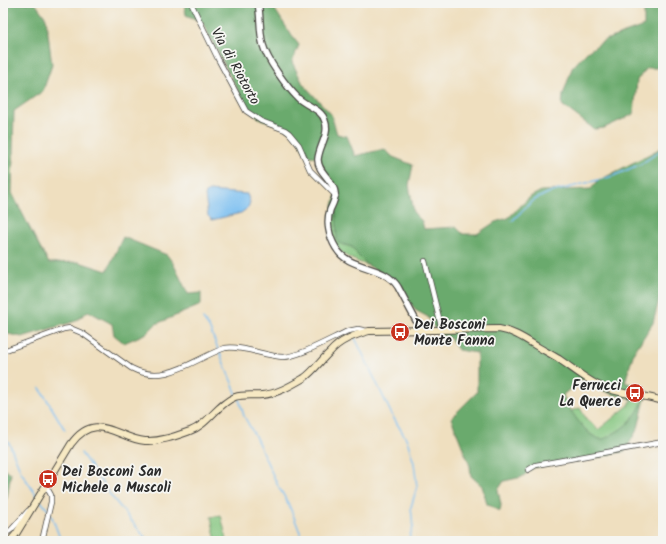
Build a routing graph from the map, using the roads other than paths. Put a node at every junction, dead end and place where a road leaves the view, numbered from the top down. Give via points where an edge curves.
1 (191, 3) edge
2 (258, 3) edge
3 (336, 196) junction
4 (425, 261) dead end
5 (420, 330) junction
6 (442, 330) junction
7 (369, 331) junction
8 (3, 351) edge
9 (663, 401) edge
10 (663, 442) edge
11 (528, 470) dead end
12 (46, 486) junction
13 (37, 500) junction
14 (3, 535) edge
15 (10, 541) edge
16 (42, 541) edge

1 - 3 street, Via di Riotorto via 246,111 260,121 289,133 299,145 310,170
2 - 3 street via 262,39 270,60 297,97 325,120 326,135 318,162
3 - 5 street via 328,221 329,232 336,248 346,259 375,270 394,281
4 - 6 street
5 - 6 main road
5 - 7 main road
6 - 9 main road via 508,331 599,385 622,393
7 - 8 street via 358,329 348,332 290,356 275,356 228,347 174,371 152,375 139,373 82,333 70,328
7 - 12 main road via 352,336 339,344 308,374 284,388 264,395 238,396 194,430 158,440 142,441 104,428 88,430 75,439
10 - 11 street via 536,465
12 - 13 main road
12 - 16 street via 51,495
13 - 14 street via 11,530
13 - 15 main road

